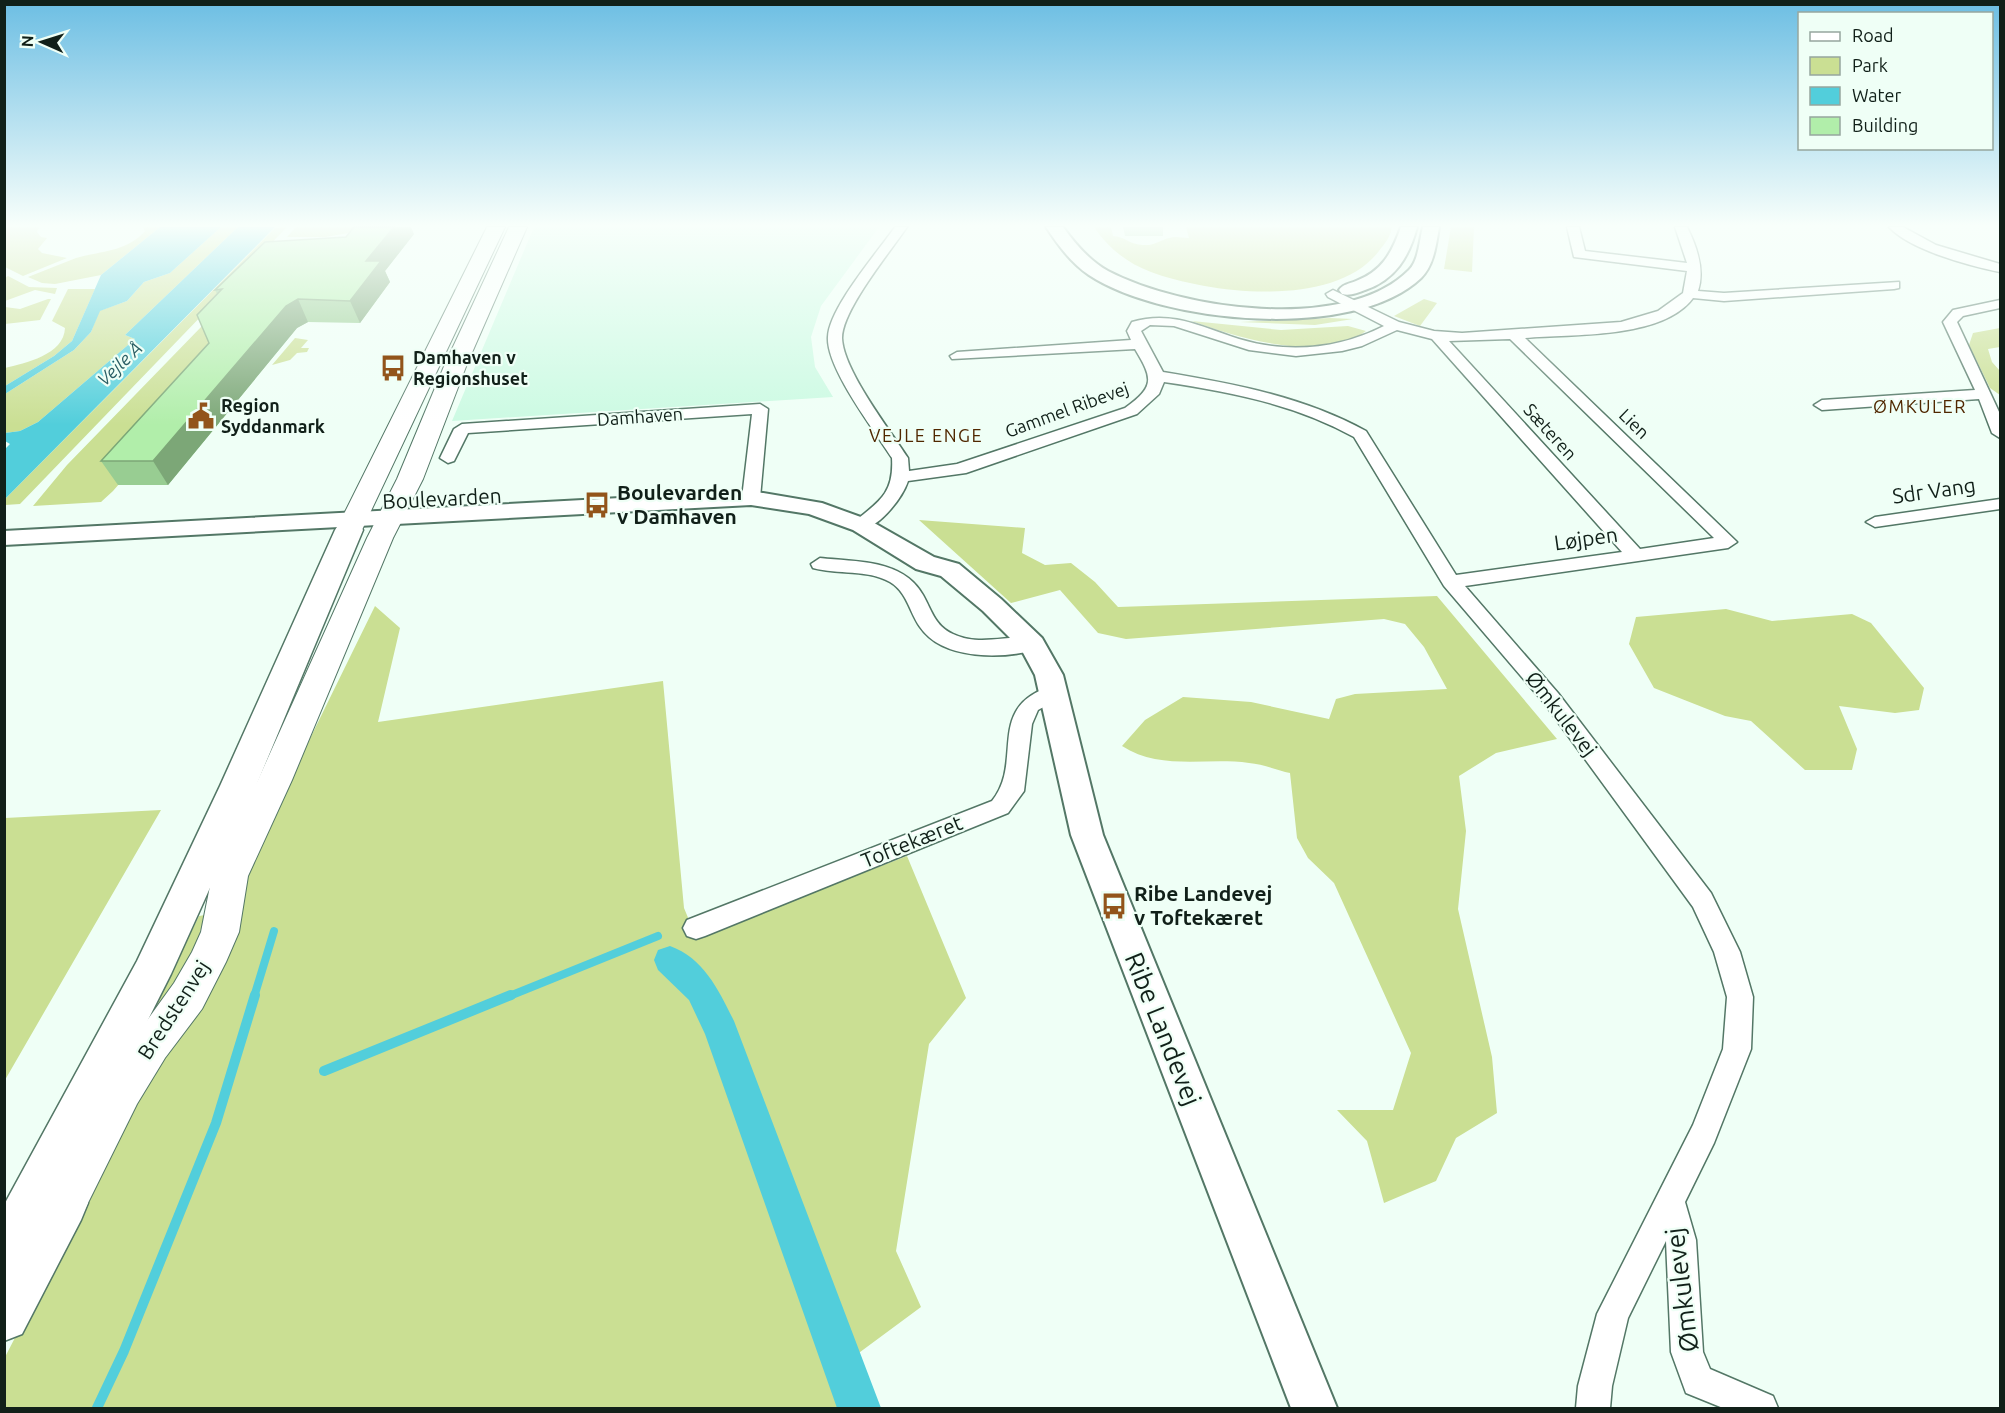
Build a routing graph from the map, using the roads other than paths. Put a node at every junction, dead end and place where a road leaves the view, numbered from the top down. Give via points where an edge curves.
1 (468, 293) edge
2 (488, 293) edge
3 (856, 293) edge
4 (1147, 293) edge
5 (1191, 293) edge
6 (1337, 293) edge
7 (1390, 293) edge
8 (1782, 293) edge
9 (1334, 294) junction
10 (1690, 294) joint
11 (2001, 304) edge
12 (1352, 307) junction
13 (1394, 326) junction
14 (1513, 334) junction
15 (1437, 336) junction
16 (1139, 344) junction
17 (957, 356) dead end
18 (1158, 376) junction
19 (1991, 399) edge
20 (1822, 405) dead end
21 (2001, 433) edge
22 (448, 458) dead end
23 (903, 477) junction
24 (752, 493) junction
25 (2001, 504) edge
26 (373, 516) junction
27 (869, 519) junction
28 (4, 521) edge
29 (1875, 522) dead end
30 (4, 538) edge
31 (1728, 542) joint
32 (1635, 555) junction
33 (820, 564) dead end
34 (1451, 582) junction
35 (1032, 644) junction
36 (1055, 692) junction
37 (696, 928) dead end
38 (1670, 1201) junction
39 (64, 1203) joint
40 (4, 1255) edge
41 (4, 1316) edge
42 (1314, 1408) edge
43 (1593, 1408) edge
44 (1761, 1408) edge

1 - 26 main road
2 - 26 main road via 410,479
3 - 23 street via 840,317 835,337 838,357 900,458
4 - 12 main road via 1162,299 1234,310 1322,312
5 - 9 main road via 1269,301
6 - 9 main road
7 - 12 main road
8 - 10 street via 1724,297
9 - 12 street
10 - 14 street via 1674,309 1644,321
11 - 19 street via 1958,313 1950,322
12 - 13 street
13 - 15 street
13 - 16 street via 1355,345 1282,351 1236,343 1178,322 1153,320 1137,325 1134,331
14 - 15 street
14 - 31 street, Lien
15 - 32 street, Sæteren
16 - 17 street
16 - 18 street, Gammel Ribevej
18 - 23 street, Gammel Ribevej via 1157,387 1149,399 1131,411 960,469
18 - 34 street, Ømkulevej via 1275,398 1342,423 1360,434
19 - 20 street
19 - 21 street
22 - 24 street, Damhaven via 462,429 760,409
23 - 27 street via 897,491
24 - 26 main road, Boulevarden
24 - 27 main road, Boulevarden
25 - 29 street, Sdr Vang
26 - 28 main road, Boulevarden via 181,510
26 - 30 main road, Boulevarden
26 - 39 main road, Bredstenvej via 275,780 230,876 220,932 207,962 122,1090
26 - 40 highway, Bredstenvej via 238,786 152,974
27 - 35 main road, Ribe Landevej via 925,562 950,570
31 - 32 street, Løjpen
32 - 34 street, Løjpen
33 - 35 street via 896,577 912,589 928,625 943,637 984,648
34 - 38 street, Ømkulevej via 1551,698 1702,900 1727,952 1740,997 1737,1049 1704,1133
35 - 36 main road, Ribe Landevej
36 - 37 street, Toftekæret via 1030,705 1021,724 1013,791 1000,807
36 - 42 main road, Ribe Landevej via 1087,835
38 - 43 street, Ømkulevej via 1613,1314
38 - 44 street, Ømkulevej via 1681,1240 1687,1352 1698,1381
39 - 41 highway, Bredstenvej

